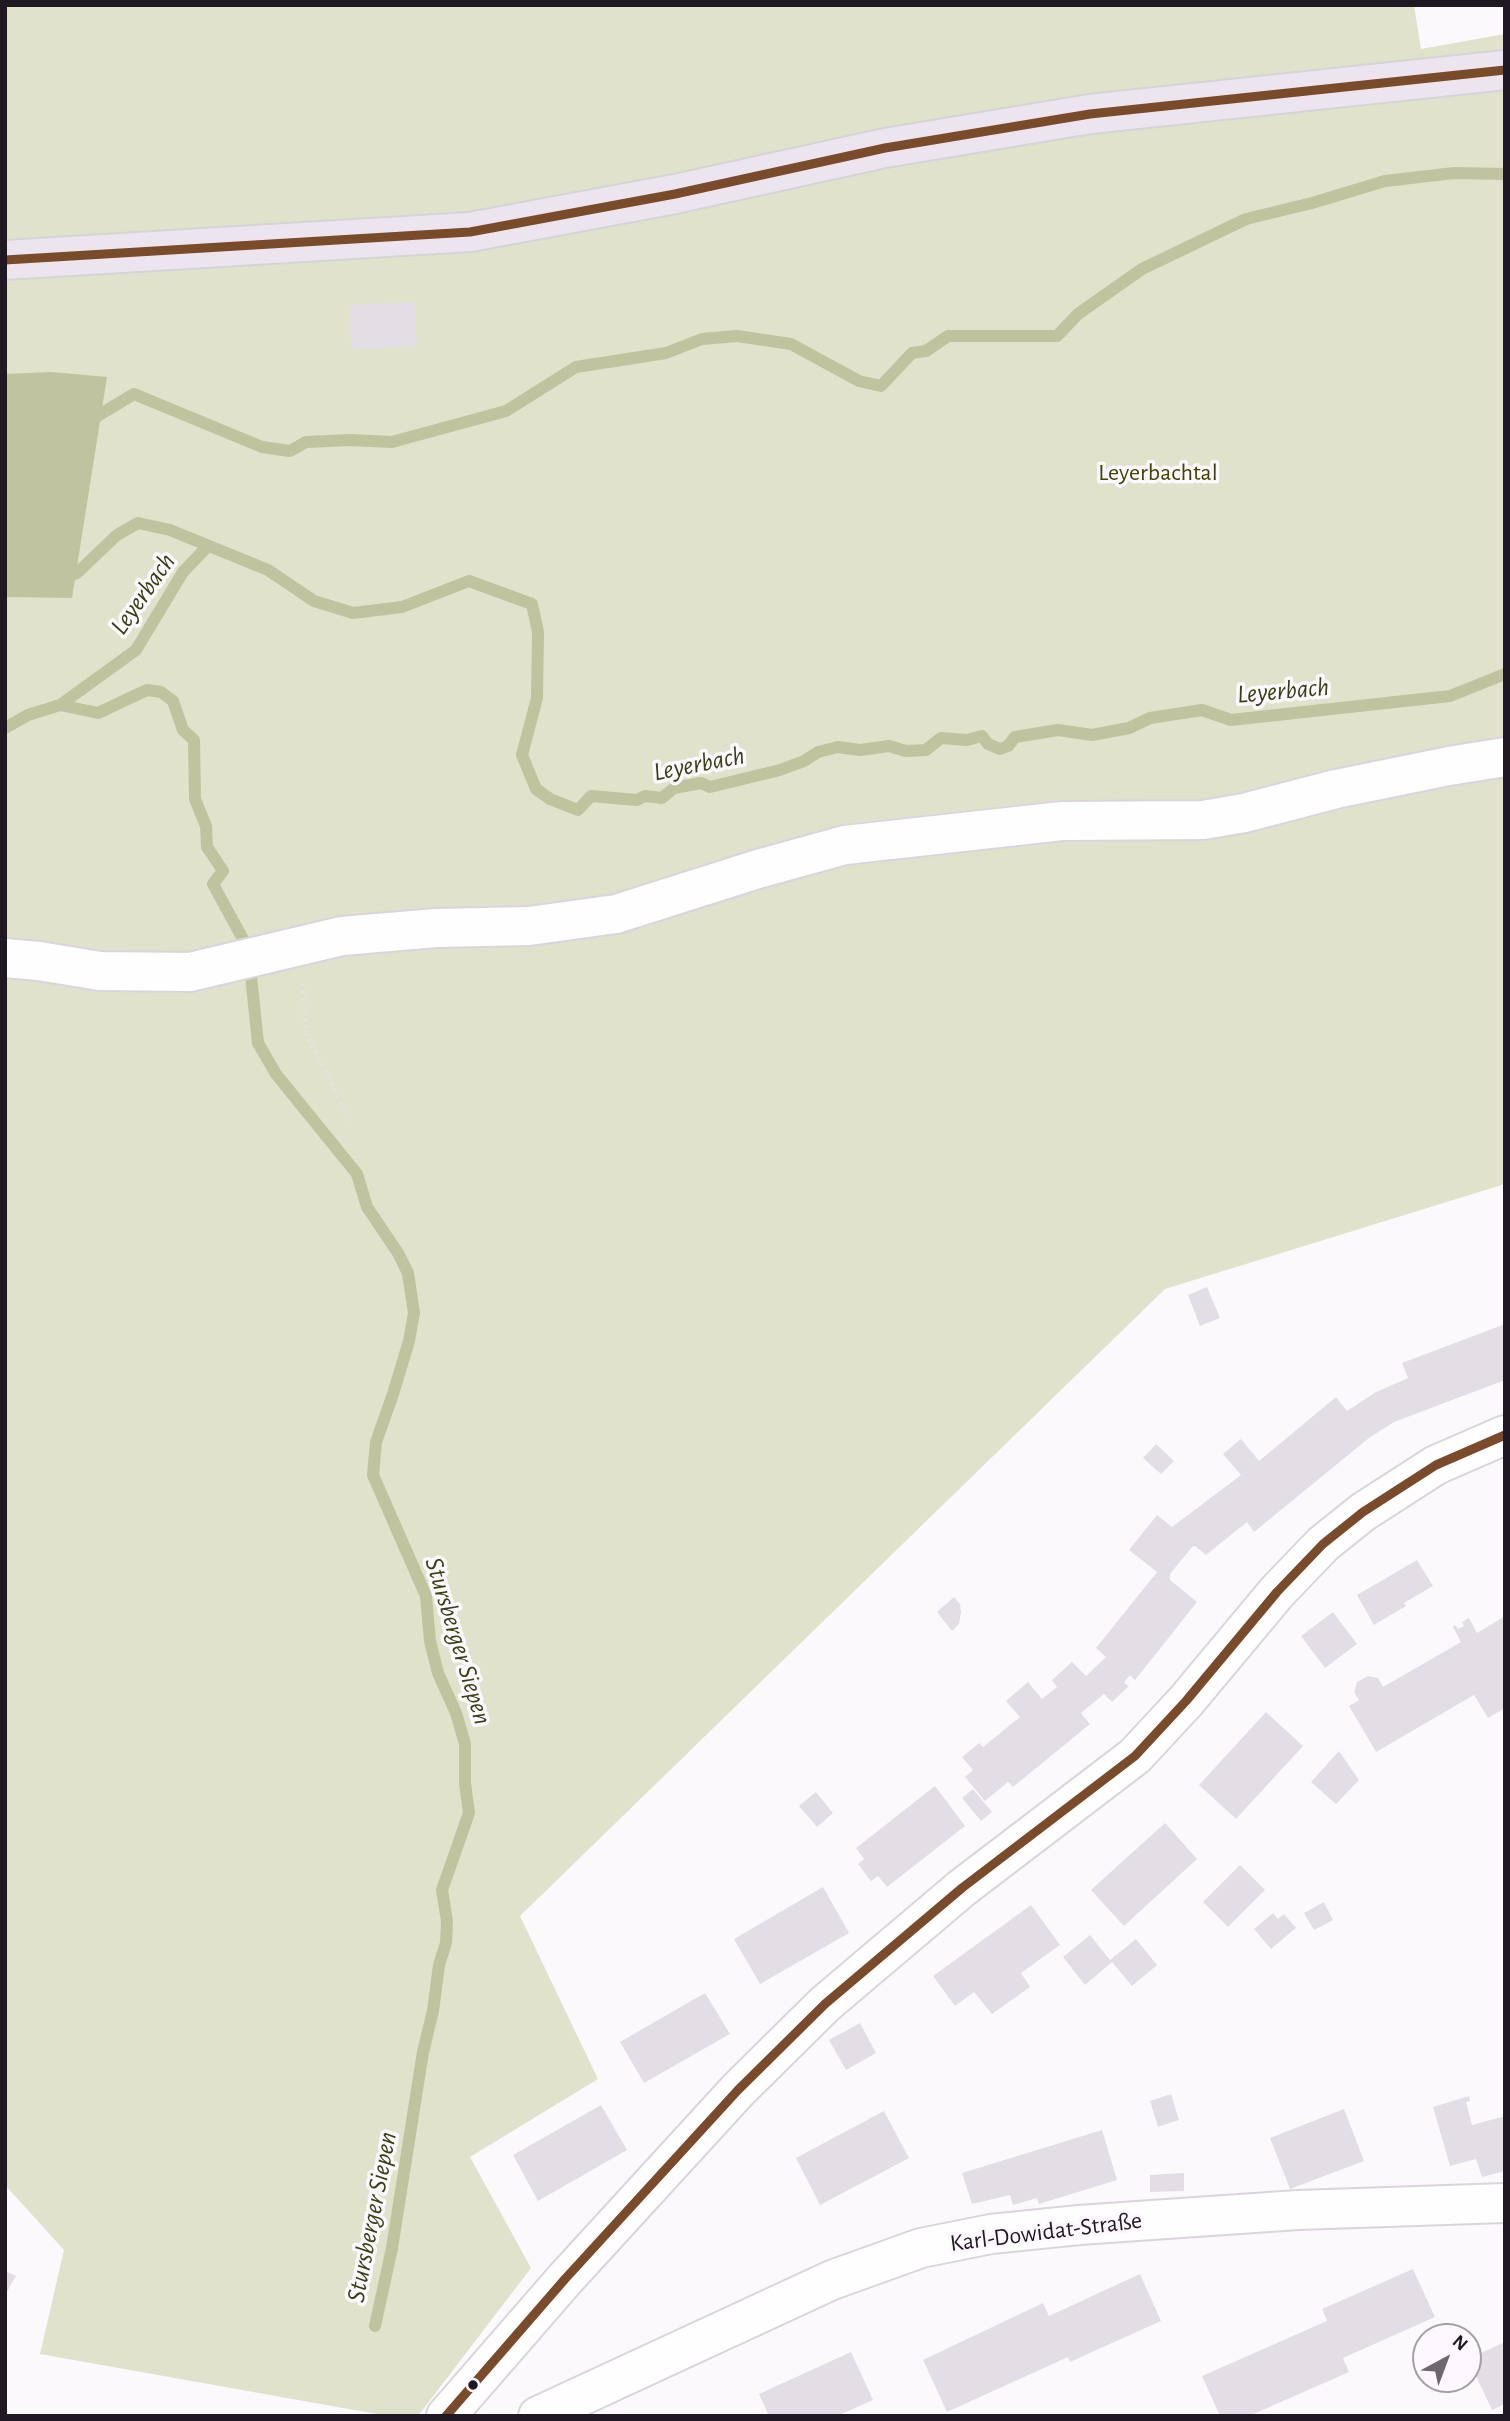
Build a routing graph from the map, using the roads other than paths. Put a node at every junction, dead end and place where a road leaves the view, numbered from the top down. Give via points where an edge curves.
1 (1505, 70) edge
2 (5, 260) edge
3 (1505, 757) edge
4 (5, 958) edge
5 (1505, 1435) edge
6 (1505, 2203) edge
7 (446, 2416) edge
8 (538, 2416) edge

1 - 2 main road via 1090,114 885,148 470,232
3 - 4 street via 1203,820 1062,821 845,845 617,914 529,926 342,936 190,972 100,971
5 - 7 street via 1436,1465 1323,1544 1135,1756 962,1888 825,2004 738,2090
6 - 8 street, Karl-Dowidat-Straße via 1311,2209 1079,2225 991,2234 921,2248 832,2280

